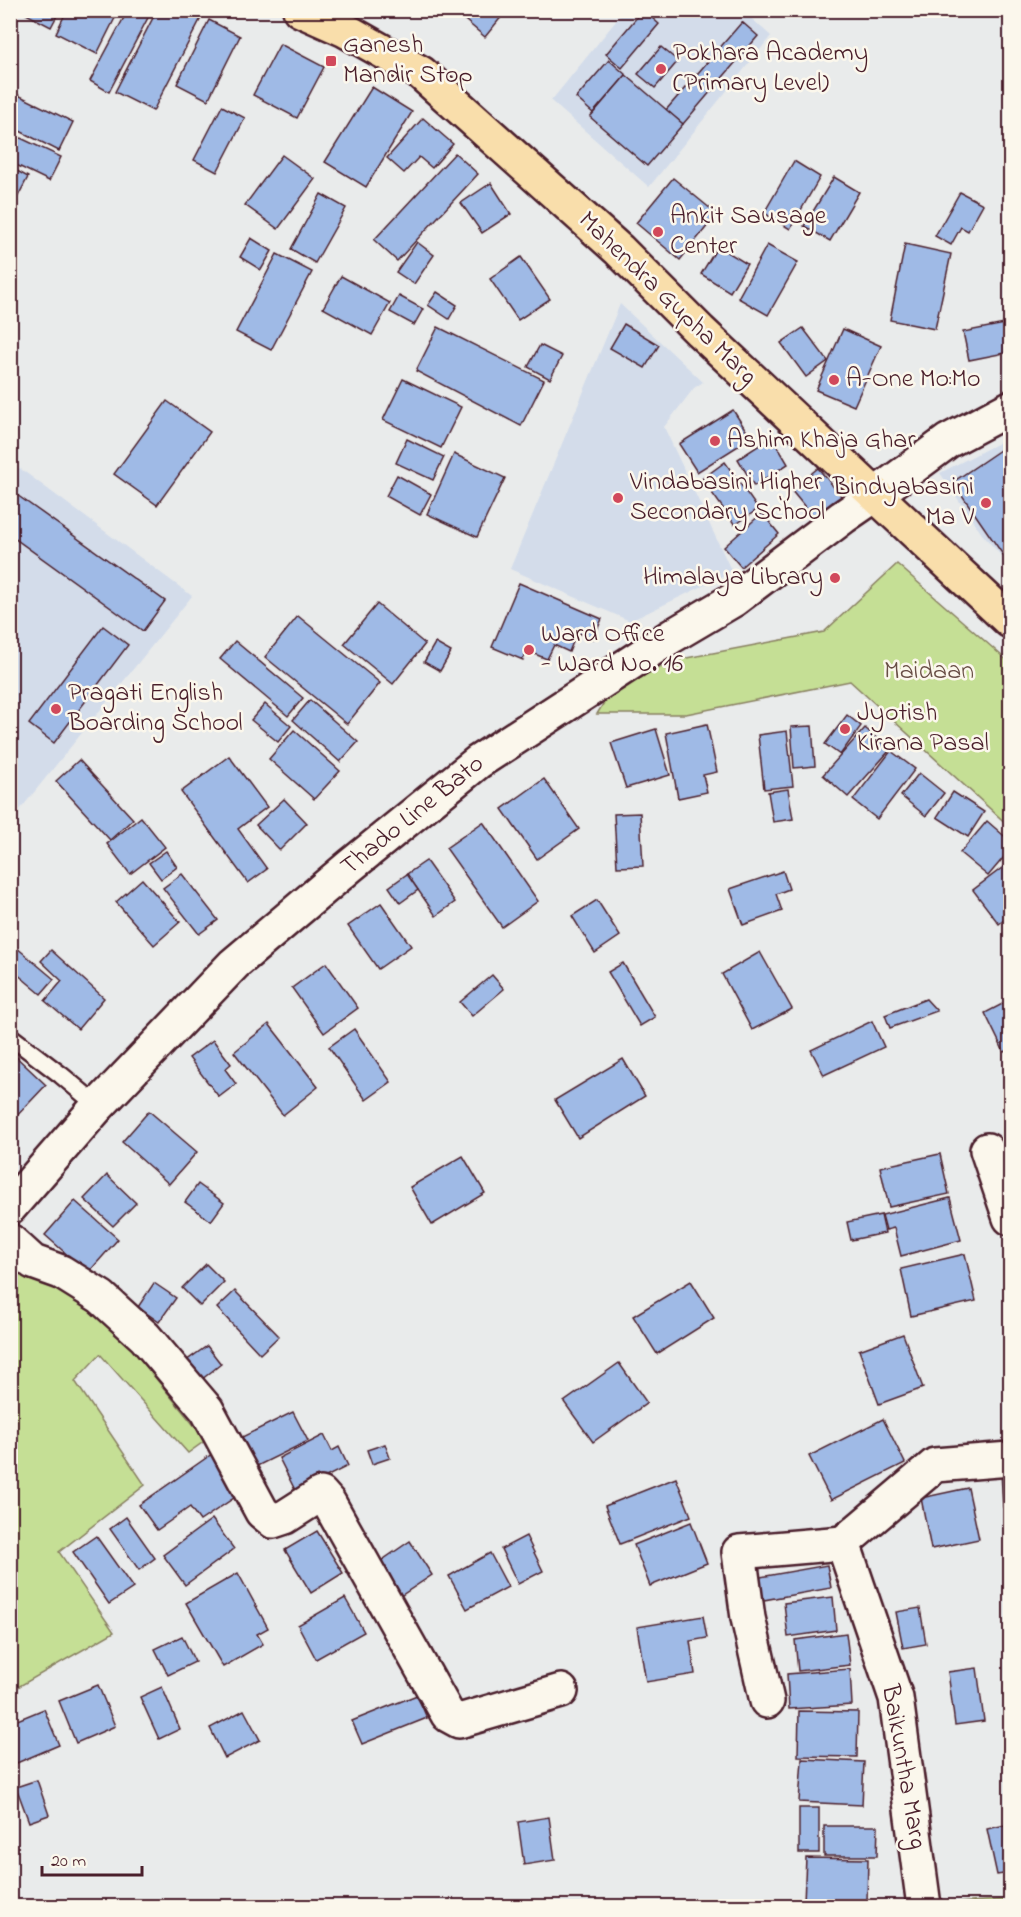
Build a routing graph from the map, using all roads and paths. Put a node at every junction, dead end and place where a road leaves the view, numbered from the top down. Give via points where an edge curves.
1 (300, 10) edge
2 (346, 20) edge
3 (1011, 408) edge
4 (875, 495) junction
5 (1011, 621) edge
6 (10, 1036) edge
7 (98, 1106) junction
8 (987, 1150) dead end
9 (10, 1207) edge
10 (1011, 1218) edge
11 (10, 1240) edge
12 (1011, 1459) edge
13 (843, 1543) junction
14 (561, 1691) dead end
15 (767, 1701) dead end
16 (924, 1906) edge

1 - 2 main road, Mahendra Gupha Marg
2 - 4 main road, Mahendra Gupha Marg via 421,73 521,160
3 - 4 street, Thado Line Bato via 948,441
4 - 5 main road, Mahendra Gupha Marg
4 - 7 street, Thado Line Bato via 734,600 662,642 478,762 234,964
6 - 7 lane
7 - 9 street, Thado Line Bato
8 - 10 street
11 - 14 street via 33,1262 61,1272 101,1298 145,1337 207,1410 268,1517 273,1521 285,1517 321,1494 448,1715 459,1721
12 - 13 street via 934,1465
13 - 15 street via 739,1552 748,1618
13 - 16 street, Baikuntha Marg via 896,1698

